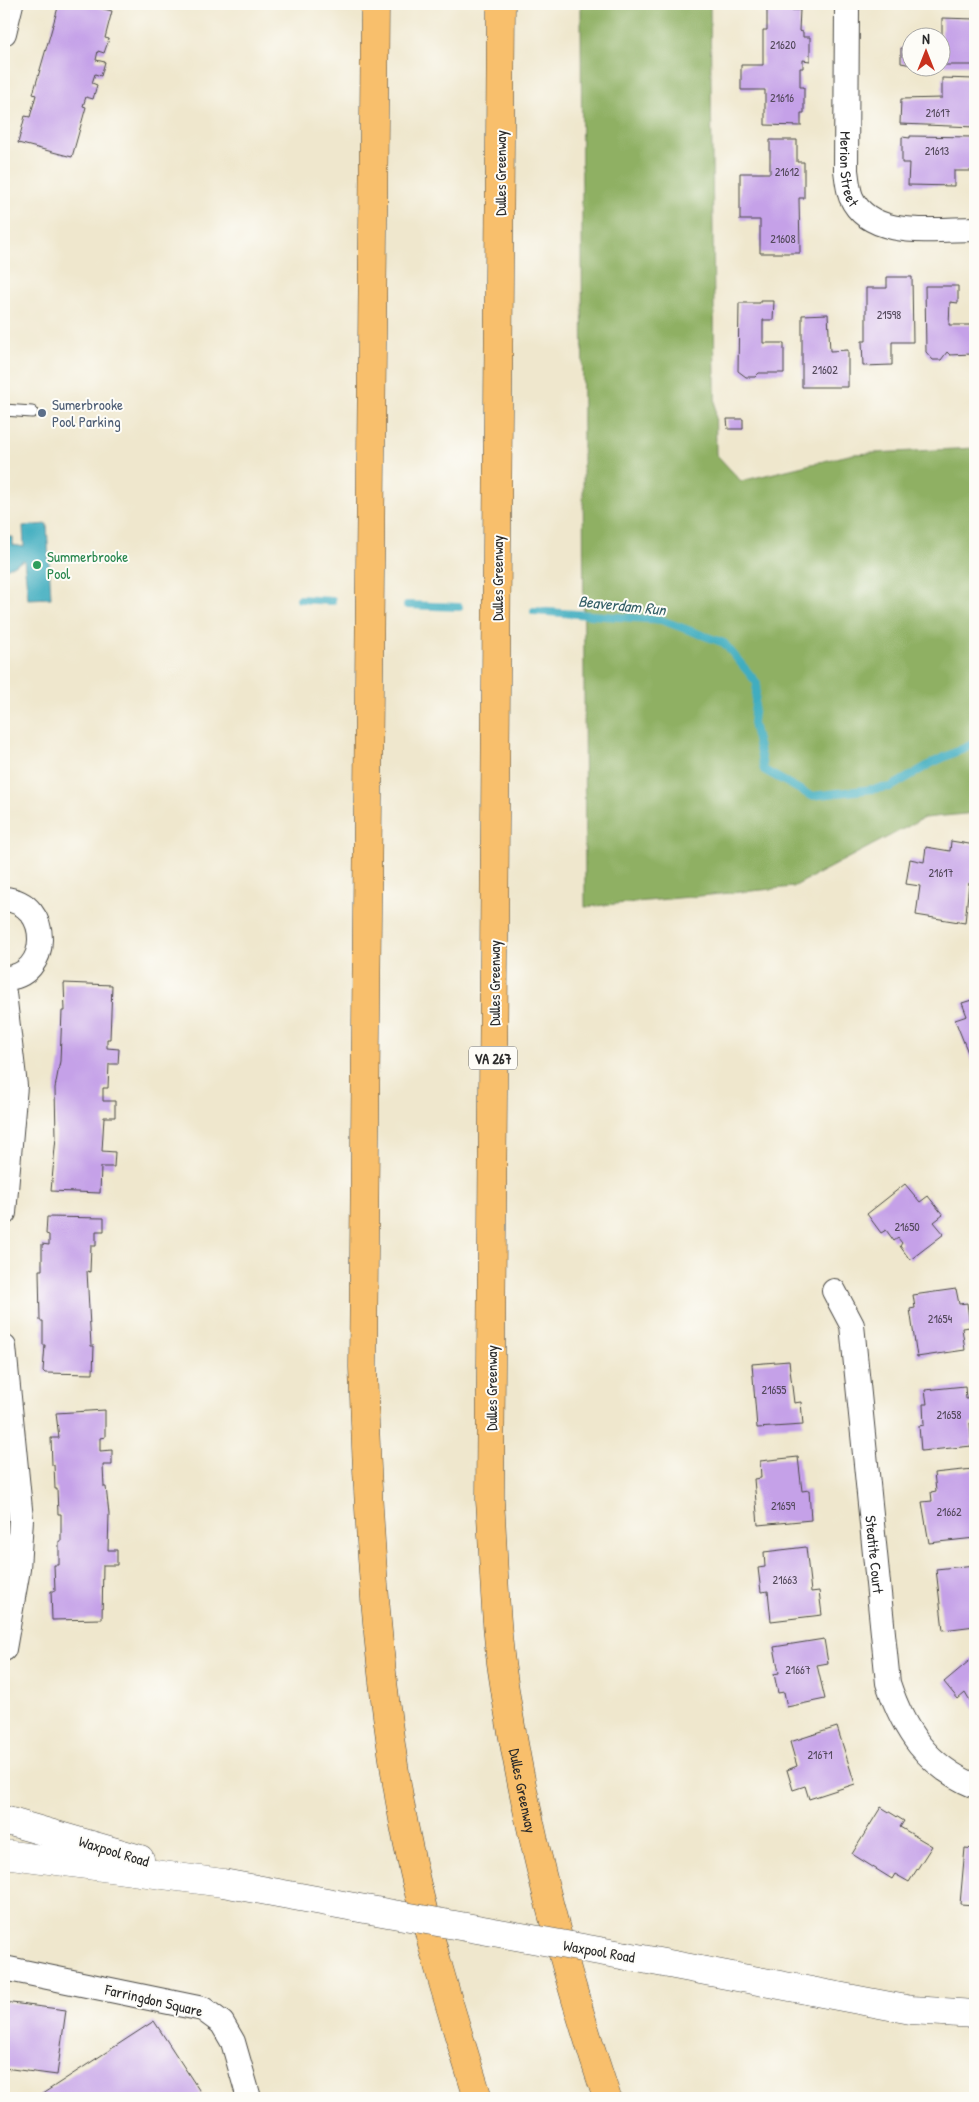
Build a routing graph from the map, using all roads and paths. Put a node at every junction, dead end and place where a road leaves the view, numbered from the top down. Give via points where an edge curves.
1 (11, 4) edge
2 (375, 4) edge
3 (501, 4) edge
4 (848, 4) edge
5 (4, 33) edge
6 (975, 229) edge
7 (4, 410) edge
8 (32, 412) dead end
9 (4, 899) edge
10 (4, 978) edge
11 (4, 993) edge
12 (4, 1213) edge
13 (834, 1291) dead end
14 (5, 1363) edge
15 (12, 1519) edge
16 (4, 1649) edge
17 (975, 1786) edge
18 (4, 1820) edge
19 (4, 1854) edge
20 (223, 1883) junction
21 (4, 1968) edge
22 (975, 2014) edge
23 (247, 2097) edge
24 (478, 2098) edge
25 (607, 2098) edge

1 - 5 street
2 - 24 highway via 363,1367 368,1517 382,1677 404,1824 425,1920
3 - 25 highway, Dulles Greenway / VA 267 via 490,1501 501,1668 522,1796 546,1897
4 - 6 street, Merion Street via 846,170 850,196 861,212 876,223 895,228
7 - 8 lane
9 - 10 street via 23,905 33,914 41,940 31,965 21,973
11 - 12 street via 15,1086
13 - 17 street, Steatite Court via 852,1324 888,1683 898,1712 914,1739 937,1763
14 - 15 street
15 - 16 street via 18,1569
18 - 20 street, Waxpool Road
19 - 20 street, Waxpool Road
20 - 22 street, Waxpool Road, bridge via 912,2010
21 - 23 street, Farringdon Square via 203,2009 222,2023 233,2042

